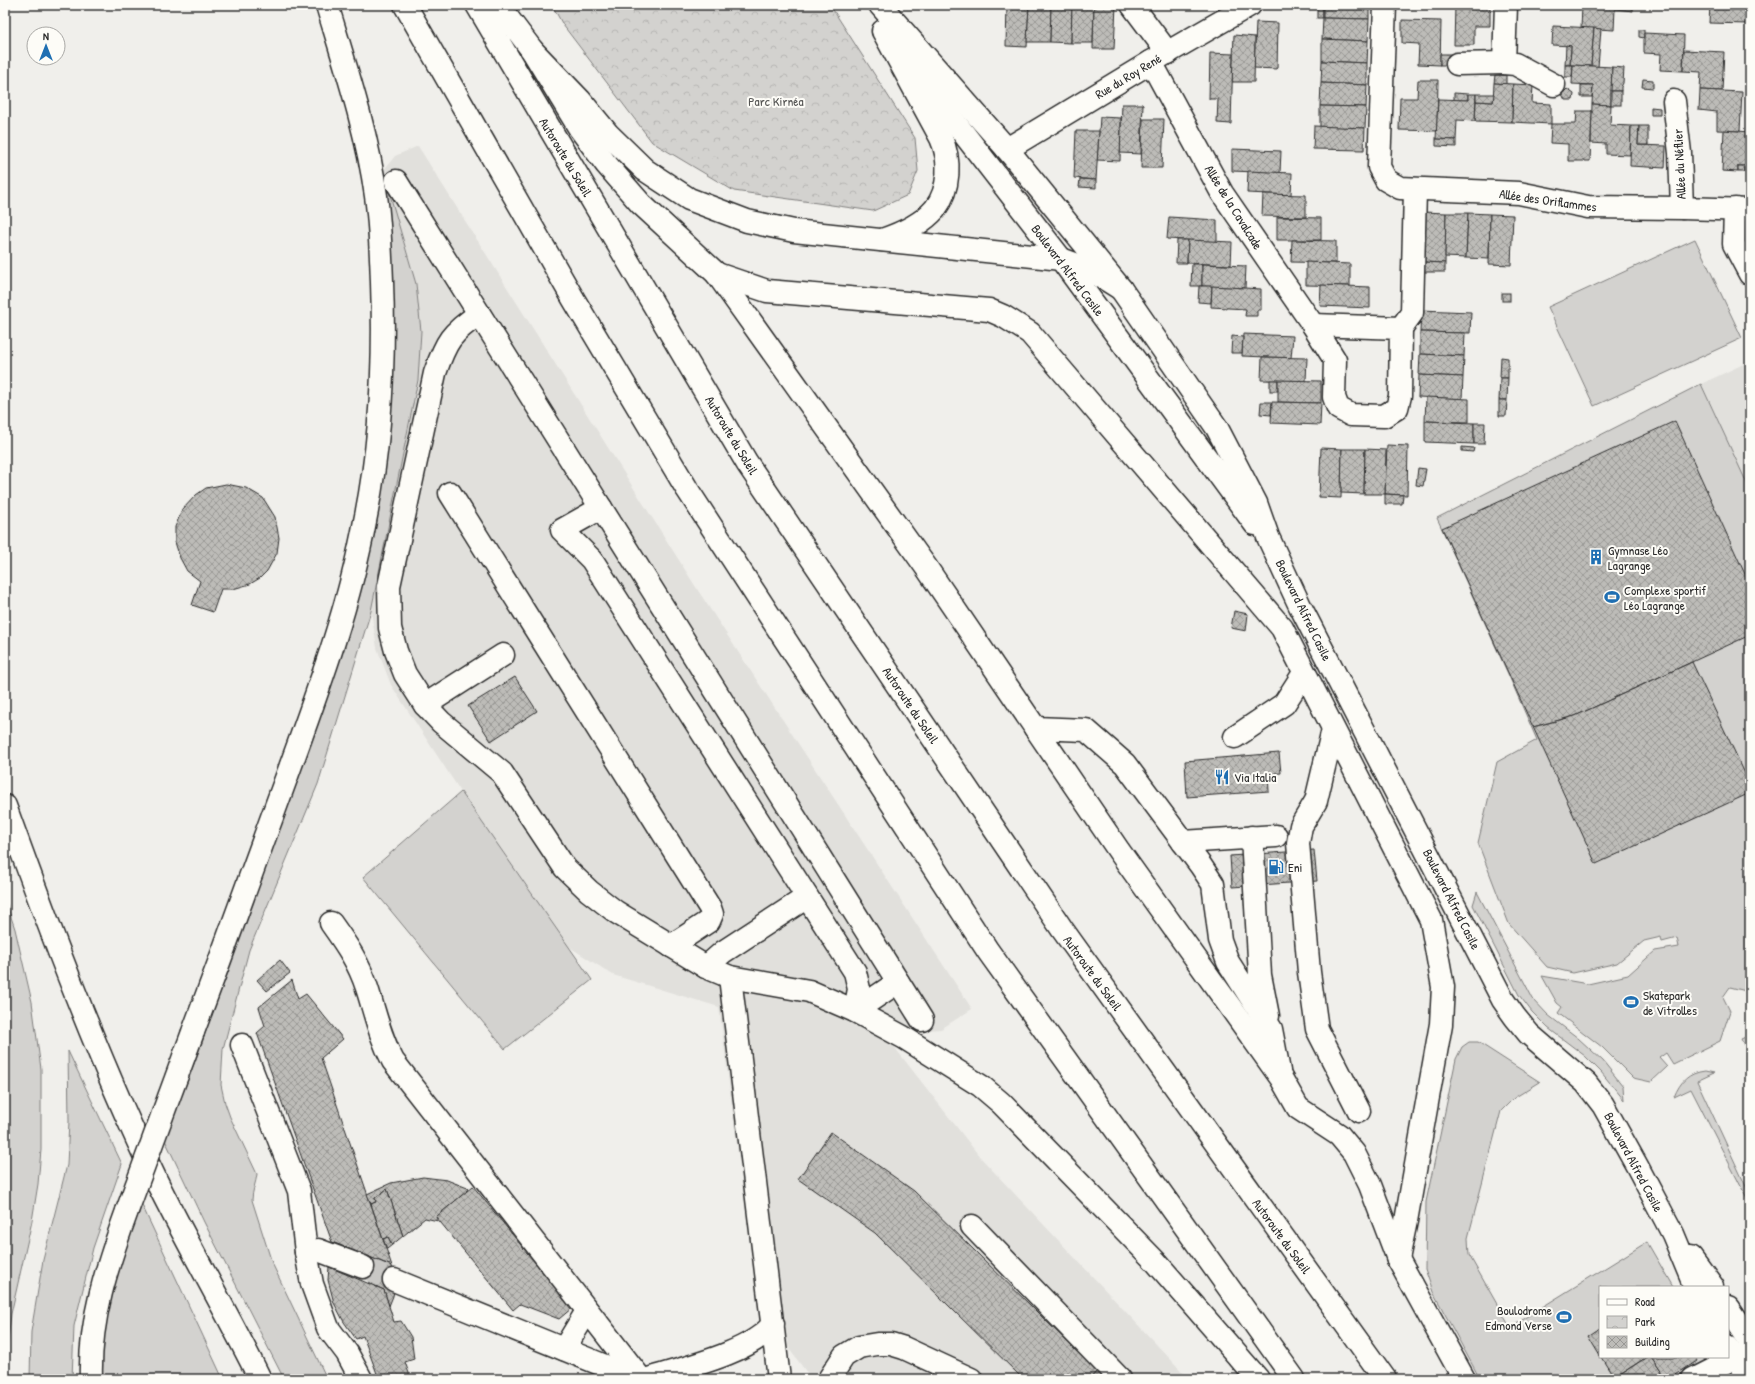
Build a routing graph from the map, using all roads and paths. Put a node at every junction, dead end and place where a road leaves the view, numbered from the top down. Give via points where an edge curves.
1 (327, 5) edge
2 (405, 5) edge
3 (477, 5) edge
4 (498, 5) edge
5 (865, 5) edge
6 (880, 5) edge
7 (1132, 5) edge
8 (1250, 5) edge
9 (1385, 5) edge
10 (1506, 5) edge
11 (883, 30) junction
12 (532, 50) junction
13 (1159, 57) junction
14 (1504, 63) junction
15 (1457, 64) dead end
16 (1554, 85) dead end
17 (1674, 101) dead end
18 (1007, 149) junction
19 (396, 181) dead end
20 (1415, 190) junction
21 (1682, 208) junction
22 (1742, 209) edge
23 (881, 241) junction
24 (1061, 259) junction
25 (717, 274) junction
26 (1750, 274) edge
27 (1121, 289) junction
28 (479, 314) junction
29 (1313, 325) junction
30 (1401, 328) junction
31 (450, 493) dead end
32 (601, 508) junction
33 (1268, 537) junction
34 (503, 655) dead end
35 (1304, 673) junction
36 (425, 705) junction
37 (1035, 728) junction
38 (1333, 729) junction
39 (1235, 737) dead end
40 (5, 806) edge
41 (1276, 836) dead end
42 (1252, 837) junction
43 (1183, 842) junction
44 (807, 897) junction
45 (331, 923) dead end
46 (670, 946) junction
47 (706, 968) junction
48 (730, 977) junction
49 (898, 982) junction
50 (855, 1011) junction
51 (922, 1020) dead end
52 (1271, 1029) junction
53 (242, 1045) dead end
54 (1281, 1078) junction
55 (1359, 1111) dead end
56 (972, 1226) dead end
57 (1673, 1234) junction
58 (306, 1252) junction
59 (1398, 1259) junction
60 (363, 1267) tunnel mouth
61 (394, 1280) tunnel mouth
62 (1695, 1286) edge
63 (1713, 1286) edge
64 (1729, 1310) edge
65 (587, 1311) junction
66 (774, 1334) junction
67 (240, 1339) junction
68 (1750, 1341) edge
69 (564, 1349) junction
70 (1738, 1352) edge
71 (1729, 1357) edge
72 (1728, 1358) edge
73 (91, 1379) edge
74 (260, 1379) edge
75 (264, 1379) edge
76 (361, 1379) edge
77 (637, 1379) edge
78 (641, 1379) edge
79 (648, 1379) edge
80 (779, 1379) edge
81 (829, 1379) edge
82 (972, 1379) edge
83 (1120, 1379) edge
84 (1258, 1379) edge
85 (1294, 1379) edge
86 (1385, 1379) edge
87 (1464, 1379) edge
88 (1693, 1379) edge
89 (1749, 1379) edge

1 - 73 main road, bridge via 365,141 376,197 380,238 384,323 382,396 365,523 326,664 126,1211 99,1296 93,1329
2 - 85 main road via 574,300 688,489 988,951
3 - 86 main road, Autoroute du Soleil via 747,463 1062,929
4 - 12 main road
5 - 11 main road, Boulevard Alfred Casile
6 - 18 main road, Boulevard Alfred Casile
7 - 13 main road, Allée de la Cavalcade
8 - 13 main road, Rue du Roy René
9 - 20 main road, Allée des Oriflammes via 1379,167 1386,180 1400,188
10 - 14 main road
11 - 23 main road via 941,138 945,148 948,175 944,190 934,209 901,233
11 - 24 main road, Boulevard Alfred Casile
12 - 23 main road via 580,100 608,134 645,170 689,199 747,221 794,231
12 - 25 main road via 580,129 606,164 642,204
13 - 18 main road, Rue du Roy René
13 - 29 main road, Allée de la Cavalcade via 1222,193
14 - 15 main road
14 - 16 main road via 1516,64
17 - 21 main road, Allée du Néflier via 1680,153
18 - 27 main road, Boulevard Alfred Casile
19 - 28 main road
20 - 21 main road, Allée des Oriflammes via 1519,193 1588,207
20 - 30 main road via 1412,313
21 - 22 main road, Allée du Néflier
22 - 26 main road via 1734,244
23 - 24 main road
24 - 27 main road via 1099,274
24 - 33 main road, Boulevard Alfred Casile via 1254,523
25 - 35 main road via 766,292 989,310 1030,333 1282,628
25 - 37 main road via 926,567
27 - 33 main road, Boulevard Alfred Casile via 1217,428 1256,502
28 - 32 main road
28 - 36 main road via 450,338 435,373 389,586 390,628 396,651 405,674
29 - 30 main road
29 - 30 main road, Allée de la Cavalcade via 1335,360 1334,397 1338,408 1351,415 1377,416 1384,416 1396,408 1400,396
31 - 46 main road via 710,908 712,914 709,920
32 - 44 main road via 562,530 592,560
32 - 49 main road
33 - 57 main road, Boulevard Alfred Casile via 1300,606 1503,1000 1529,1034 1586,1083 1603,1105
34 - 36 main road
35 - 38 main road
35 - 39 main road via 1284,704
36 - 46 main road via 502,773 565,868 588,891
37 - 43 main road via 1086,730 1125,764
37 - 54 main road via 1119,851
38 - 55 main road via 1316,801 1301,826 1298,843 1309,972 1318,1029
38 - 59 main road via 1431,920 1443,987 1439,1037
40 - 67 main road via 102,1061 157,1181
41 - 42 main road
42 - 43 main road
42 - 52 main road via 1260,975
43 - 52 main road via 1213,884 1220,940 1228,962
44 - 47 main road via 723,952
44 - 50 main road via 855,972 859,989
45 - 65 main road via 351,950 359,967 384,1045 393,1061
46 - 47 main road
47 - 48 main road
48 - 50 main road via 809,991
48 - 66 main road
49 - 50 main road
49 - 51 main road
50 - 84 main road via 982,1086 1156,1262
52 - 54 main road
53 - 58 main road via 299,1191
54 - 59 main road via 1298,1108 1339,1134 1354,1153 1370,1185
56 - 83 main road
57 - 62 main road, Boulevard Alfred Casile
57 - 63 main road, Boulevard Alfred Casile
58 - 60 main road via 318,1250
58 - 76 main road via 312,1284 328,1328
59 - 87 main road
61 - 69 main road
64 - 68 main road
65 - 69 main road
65 - 78 main road
66 - 79 main road via 761,1336 741,1348
66 - 80 main road
67 - 74 main road
67 - 75 main road
69 - 77 main road
70 - 71 main road
70 - 89 main road
72 - 88 main road
81 - 82 main road via 844,1356 859,1347 877,1344 891,1344 904,1348

